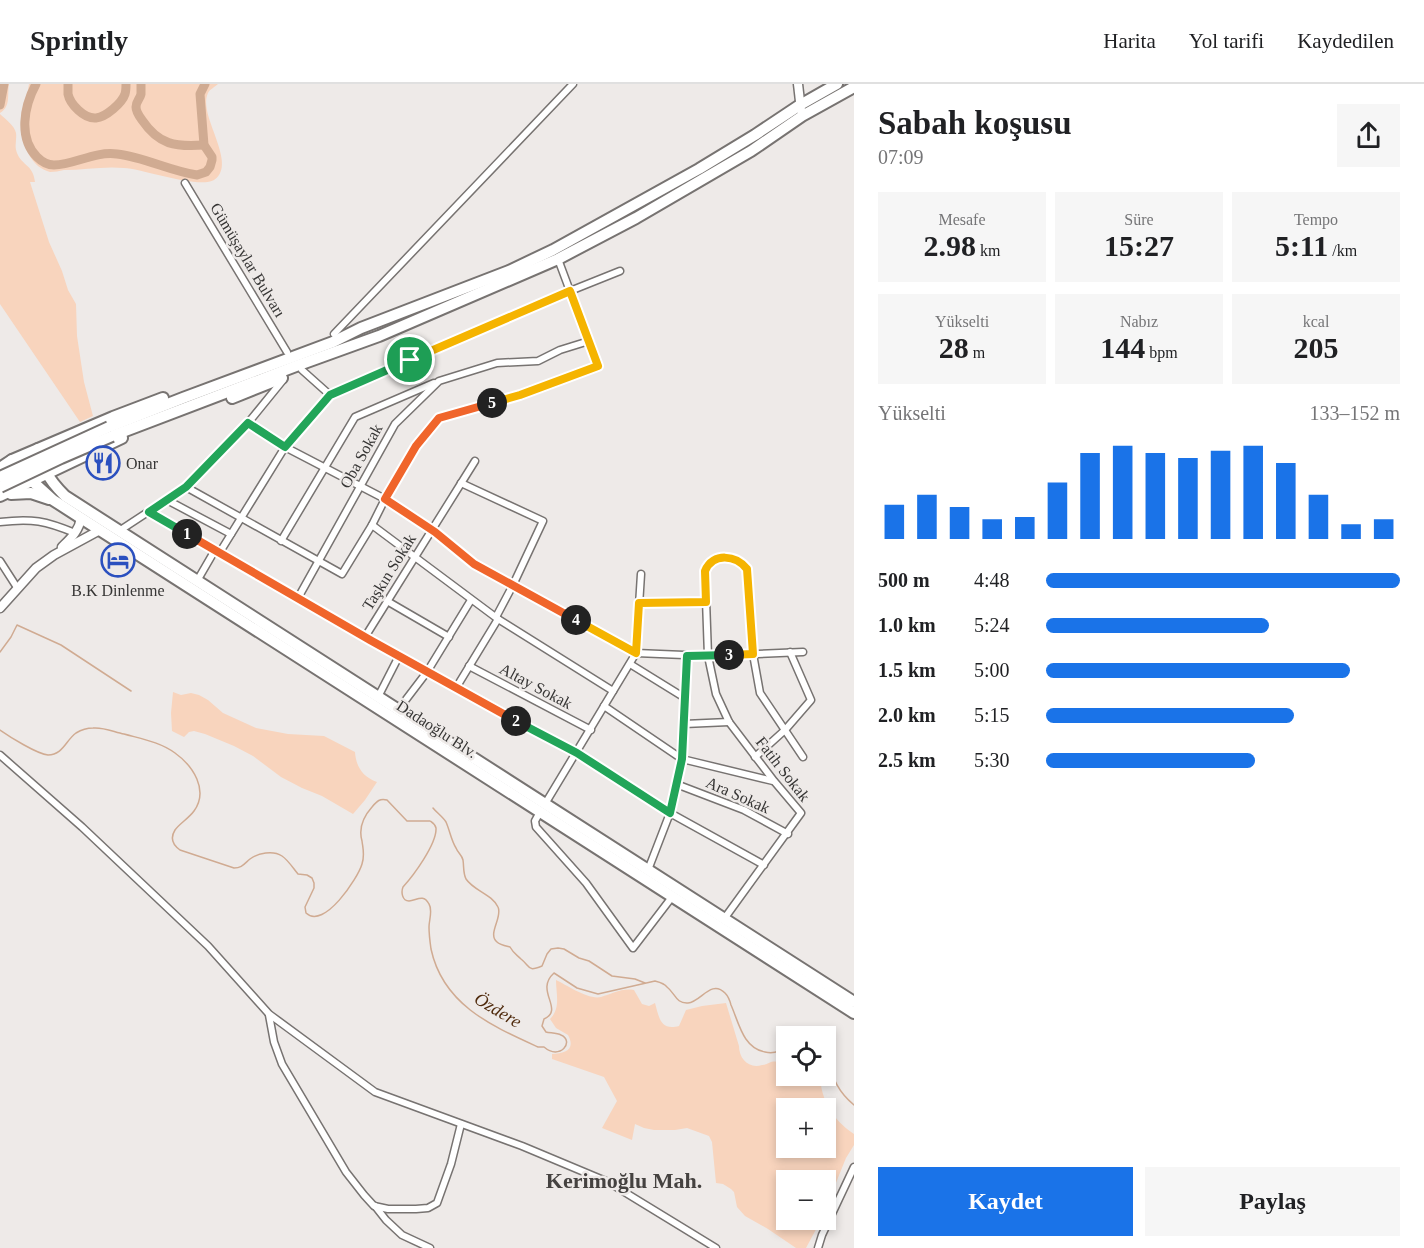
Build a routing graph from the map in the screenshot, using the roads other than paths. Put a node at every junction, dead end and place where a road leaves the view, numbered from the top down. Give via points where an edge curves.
1 (573, 84) edge
2 (798, 84) edge
3 (837, 84) edge
4 (854, 87) edge
5 (801, 111) junction
6 (185, 183) dead end
7 (558, 259) junction
8 (620, 271) dead end
9 (570, 291) junction
10 (361, 328) junction
11 (334, 334) junction
12 (379, 336) junction
13 (589, 341) junction
14 (287, 352) junction
15 (302, 370) junction
16 (286, 377) junction
17 (439, 381) junction
18 (330, 395) junction
19 (248, 423) junction
20 (110, 432) junction
21 (285, 447) junction
22 (38, 449) junction
23 (12, 460) junction
24 (475, 461) dead end
25 (65, 465) junction
26 (0, 468) edge
27 (325, 468) junction
28 (47, 473) junction
29 (0, 477) edge
30 (31, 480) junction
31 (461, 483) junction
32 (360, 486) junction
33 (186, 487) junction
34 (1, 493) edge
35 (65, 496) junction
36 (385, 499) junction
37 (53, 500) junction
38 (167, 500) junction
39 (149, 512) junction
40 (242, 517) junction
41 (81, 518) junction
42 (0, 522) edge
43 (372, 525) junction
44 (100, 530) junction
45 (432, 530) junction
46 (119, 531) junction
47 (75, 533) junction
48 (231, 534) junction
49 (281, 541) junction
50 (218, 551) junction
51 (54, 555) junction
52 (415, 556) junction
53 (0, 561) edge
54 (318, 562) junction
55 (641, 574) dead end
56 (197, 581) junction
57 (513, 585) junction
58 (18, 589) junction
59 (298, 598) junction
60 (471, 600) junction
61 (387, 601) junction
62 (706, 602) junction
63 (639, 603) junction
64 (0, 608) edge
65 (497, 618) junction
66 (365, 637) junction
67 (448, 637) junction
68 (790, 652) junction
69 (803, 652) dead end
70 (636, 653) junction
71 (753, 654) junction
72 (399, 656) junction
73 (687, 656) junction
74 (708, 656) junction
75 (630, 664) junction
76 (469, 666) junction
77 (427, 672) junction
78 (456, 688) junction
79 (612, 691) junction
80 (378, 697) junction
81 (685, 698) junction
82 (604, 706) junction
83 (398, 710) junction
84 (729, 722) junction
85 (684, 724) junction
86 (591, 730) junction
87 (785, 730) junction
88 (577, 753) junction
89 (0, 755) edge
90 (755, 757) junction
91 (803, 757) dead end
92 (682, 759) junction
93 (774, 781) junction
94 (676, 784) junction
95 (543, 808) junction
96 (670, 813) junction
97 (788, 834) junction
98 (764, 865) junction
99 (648, 870) junction
100 (672, 897) junction
101 (724, 919) junction
102 (854, 1002) edge
103 (854, 1013) edge
104 (269, 1014) junction
105 (460, 1124) junction
106 (854, 1167) edge
107 (374, 1206) junction
108 (430, 1248) edge
109 (716, 1248) edge
110 (818, 1248) edge

1 - 11 street
2 - 5 main road
3 - 5 highway
4 - 5 highway
5 - 7 highway via 751,151
5 - 10 highway via 553,250
6 - 14 street, Gümüşaylar Bulvarı
7 - 9 street
7 - 12 highway
8 - 9 street
9 - 13 street
9 - 18 street
10 - 11 highway
10 - 20 highway via 183,398
11 - 14 highway
12 - 15 highway
12 - 20 highway
13 - 17 street, Oba Sokak via 538,362 497,363
13 - 36 street via 598,366 520,395 439,418 416,446
14 - 22 highway
15 - 16 highway
15 - 18 street
16 - 19 street
16 - 25 highway via 115,440
17 - 27 street via 356,417
17 - 32 street, Oba Sokak via 394,424
18 - 21 street
19 - 21 street
19 - 33 street
20 - 29 highway, bridge
20 - 34 highway, bridge
21 - 27 street
21 - 40 street
22 - 23 highway
22 - 28 highway, Dadaoğlu Blv.
23 - 26 highway
23 - 30 highway, Dadaoğlu Blv. via 19,472
24 - 31 street, Taşkın Sokak
25 - 28 highway
25 - 35 highway via 61,481
27 - 32 street
27 - 49 street
28 - 30 highway
28 - 35 highway, Dadaoğlu Blv.
30 - 34 highway
30 - 37 highway, Dadaoğlu Blv.
31 - 45 street, Taşkın Sokak
31 - 57 street via 543,521
32 - 36 street
32 - 54 street, Oba Sokak
33 - 38 street
33 - 40 street
34 - 37 highway via 31,493
35 - 46 highway, Dadaoğlu Blv.
36 - 43 street
36 - 45 street
37 - 41 highway, Dadaoğlu Blv.
38 - 39 street
38 - 48 street
39 - 46 street
39 - 50 street
40 - 48 street
40 - 49 street
41 - 44 highway, Dadaoğlu Blv.
41 - 47 main road
42 - 47 street via 22,519 50,523
43 - 52 street
43 - 54 street via 342,574
44 - 51 main road
44 - 95 highway, Dadaoğlu Blv.
45 - 52 street, Taşkın Sokak
45 - 57 street via 474,564
46 - 56 highway, Dadaoğlu Blv.
47 - 51 main road
48 - 50 street
49 - 54 street
50 - 56 street
50 - 59 street
51 - 58 main road
52 - 60 street
52 - 61 street, Taşkın Sokak
53 - 58 street
54 - 59 street, Oba Sokak
55 - 63 street
56 - 80 highway, Dadaoğlu Blv.
57 - 65 street
57 - 70 street
58 - 64 main road
59 - 66 street
60 - 65 street
60 - 67 street
61 - 66 street, Taşkın Sokak
61 - 67 street
62 - 63 street
62 - 71 street, Fatih Sokak via 705,571 709,563 730,557 744,565
62 - 74 street, Fatih Sokak
63 - 70 street
65 - 76 street
65 - 79 street
66 - 72 street
67 - 77 street
68 - 69 street
68 - 71 street
68 - 87 street via 811,700
70 - 73 street
70 - 75 street
71 - 74 street
71 - 87 street via 760,693
72 - 77 street
72 - 80 street
73 - 74 street
73 - 81 street
74 - 84 street, Fatih Sokak via 716,694
75 - 79 street
75 - 81 street
76 - 78 street
76 - 86 street, Altay Sokak
77 - 78 street
77 - 83 street
78 - 88 street
79 - 82 street
80 - 83 highway, Dadaoğlu Blv.
81 - 85 street
82 - 86 street
82 - 92 street
83 - 95 highway, Dadaoğlu Blv.
84 - 85 street
84 - 90 street, Fatih Sokak
85 - 92 street
86 - 88 street
87 - 90 street
87 - 91 street
88 - 95 street
88 - 96 street
89 - 104 street via 208,946
90 - 93 street, Fatih Sokak
92 - 93 street
92 - 94 street
93 - 97 street, Fatih Sokak via 801,813
94 - 96 street
94 - 97 street, Ara Sokak via 744,810
95 - 99 highway, Dadaoğlu Blv.
95 - 100 highway, Dadaoğlu Blv.
95 - 100 street via 535,821 536,827 586,883 633,948
96 - 98 street
96 - 99 street
97 - 98 street, Fatih Sokak
98 - 101 street, Fatih Sokak
99 - 101 highway, Dadaoğlu Blv.
100 - 103 highway, Dadaoğlu Blv.
101 - 102 highway, Dadaoğlu Blv.
104 - 105 street via 375,1092
104 - 107 street via 282,1064 346,1172
105 - 107 street via 437,1203 416,1209
105 - 109 street via 608,1182
106 - 110 street
107 - 108 street via 402,1235

